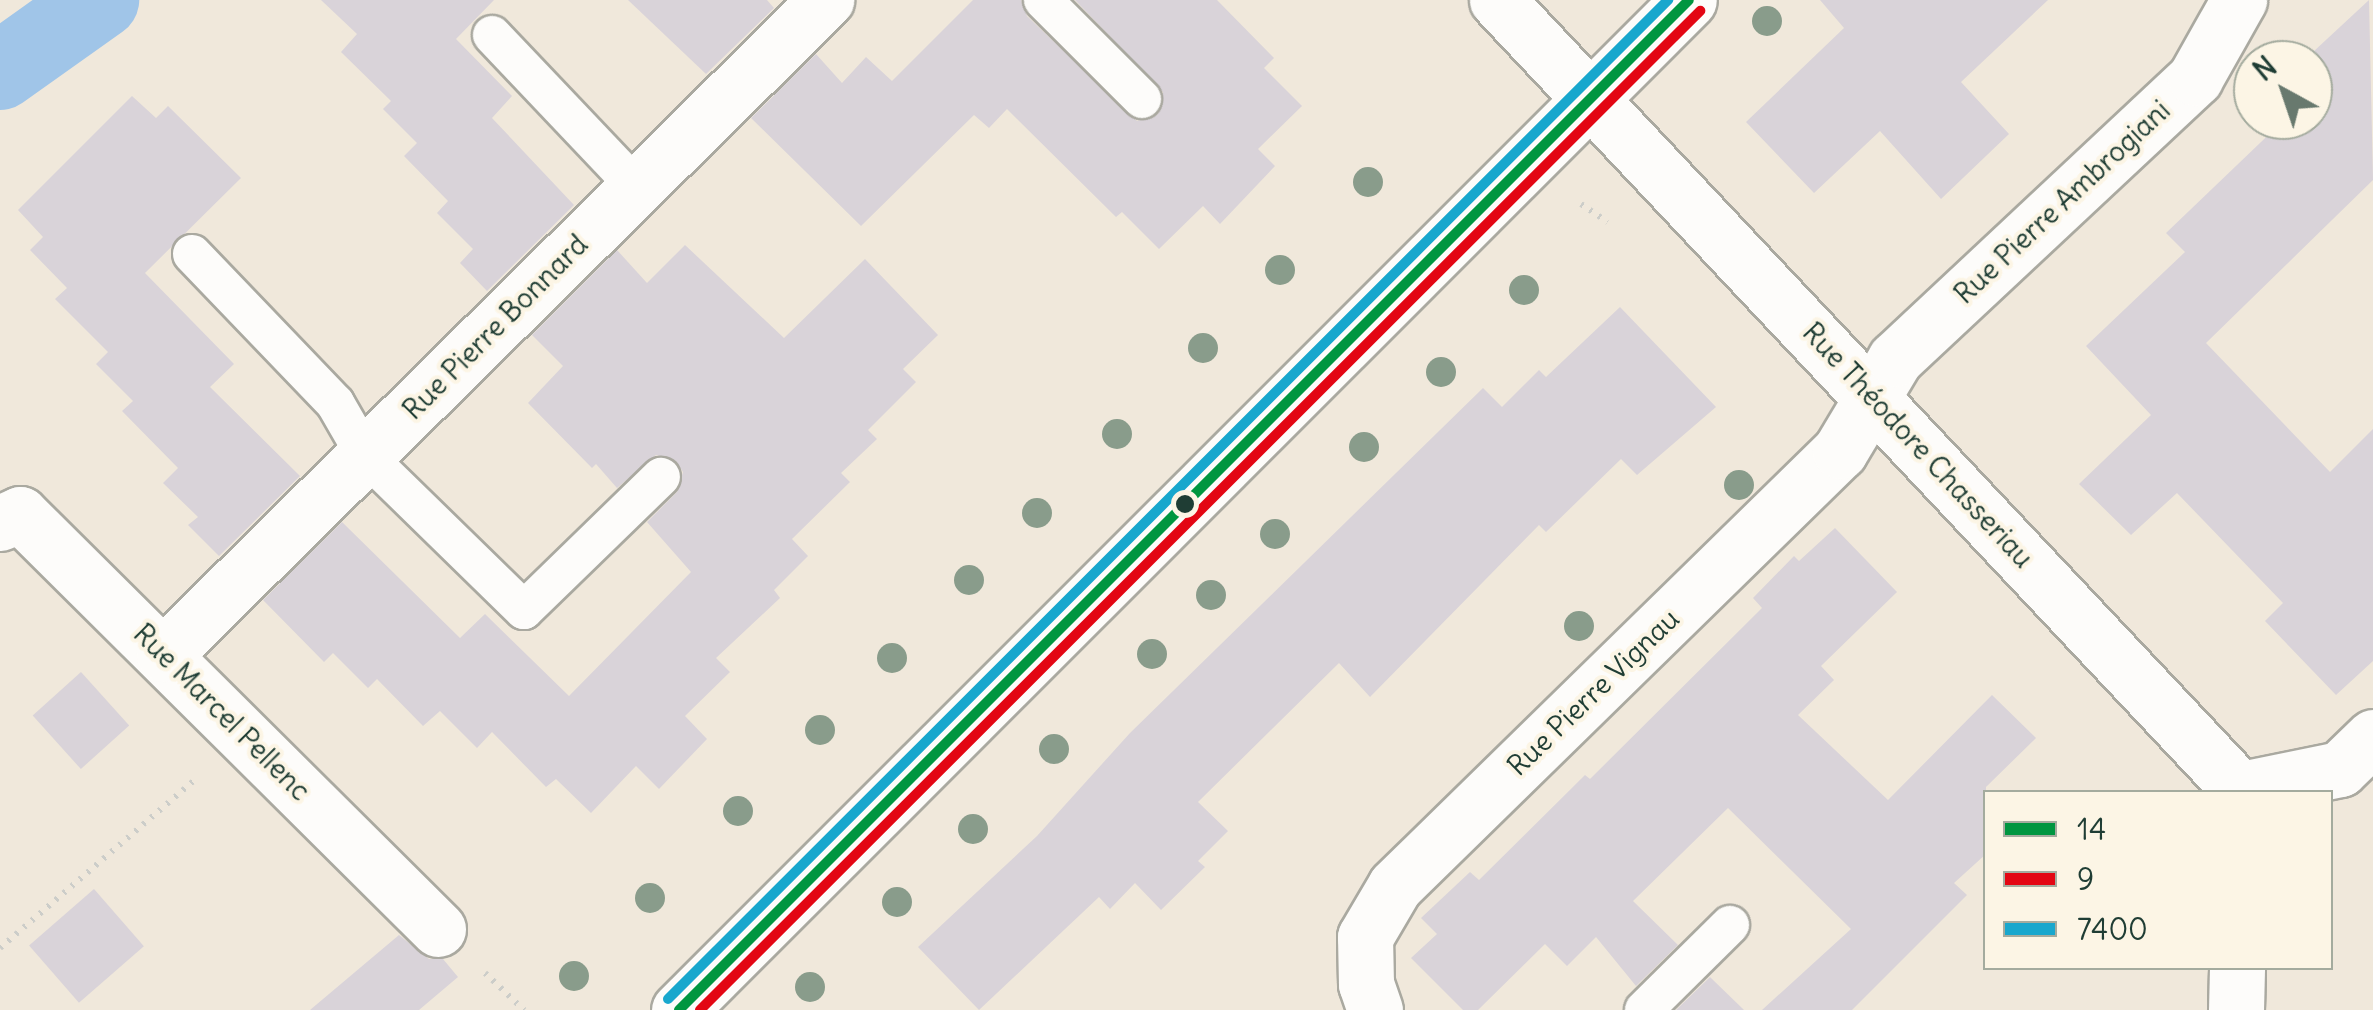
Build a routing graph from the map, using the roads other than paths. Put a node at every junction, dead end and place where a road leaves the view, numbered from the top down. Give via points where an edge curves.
1 (826, 0) edge
2 (1043, 0) edge
3 (1497, 0) edge
4 (1689, 0) edge
5 (2239, 0) edge
6 (492, 35) dead end
7 (1142, 99) dead end
8 (1591, 99) junction
9 (636, 187) junction
10 (192, 254) dead end
11 (1874, 395) junction
12 (366, 455) junction
13 (661, 476) dead end
14 (0, 524) edge
15 (164, 654) junction
16 (2373, 737) edge
17 (2241, 790) edge
18 (2246, 790) edge
19 (1730, 925) dead end
20 (438, 928) dead end
21 (2237, 970) edge
22 (679, 1010) edge
23 (1375, 1010) edge
24 (1644, 1010) edge
25 (2236, 1010) edge

1 - 9 street, Rue Pierre Bonnard
2 - 7 lane
3 - 8 street
4 - 8 street
5 - 11 street, Rue Pierre Ambrogiani via 2195,78 1895,359
6 - 9 lane
8 - 11 street, Rue Théodore Chasseriau
8 - 22 street
9 - 12 street, Rue Pierre Bonnard
10 - 12 lane via 335,404
11 - 17 street, Rue Théodore Chasseriau
11 - 23 street, Rue Pierre Vignau via 1840,451 1395,886 1365,937 1366,984
12 - 13 lane via 524,610
12 - 15 street, Rue Pierre Bonnard
14 - 15 street, Rue Marcel Pellenc via 20,514
15 - 20 street, Rue Marcel Pellenc
16 - 18 street via 2340,769
19 - 24 lane
21 - 25 street

